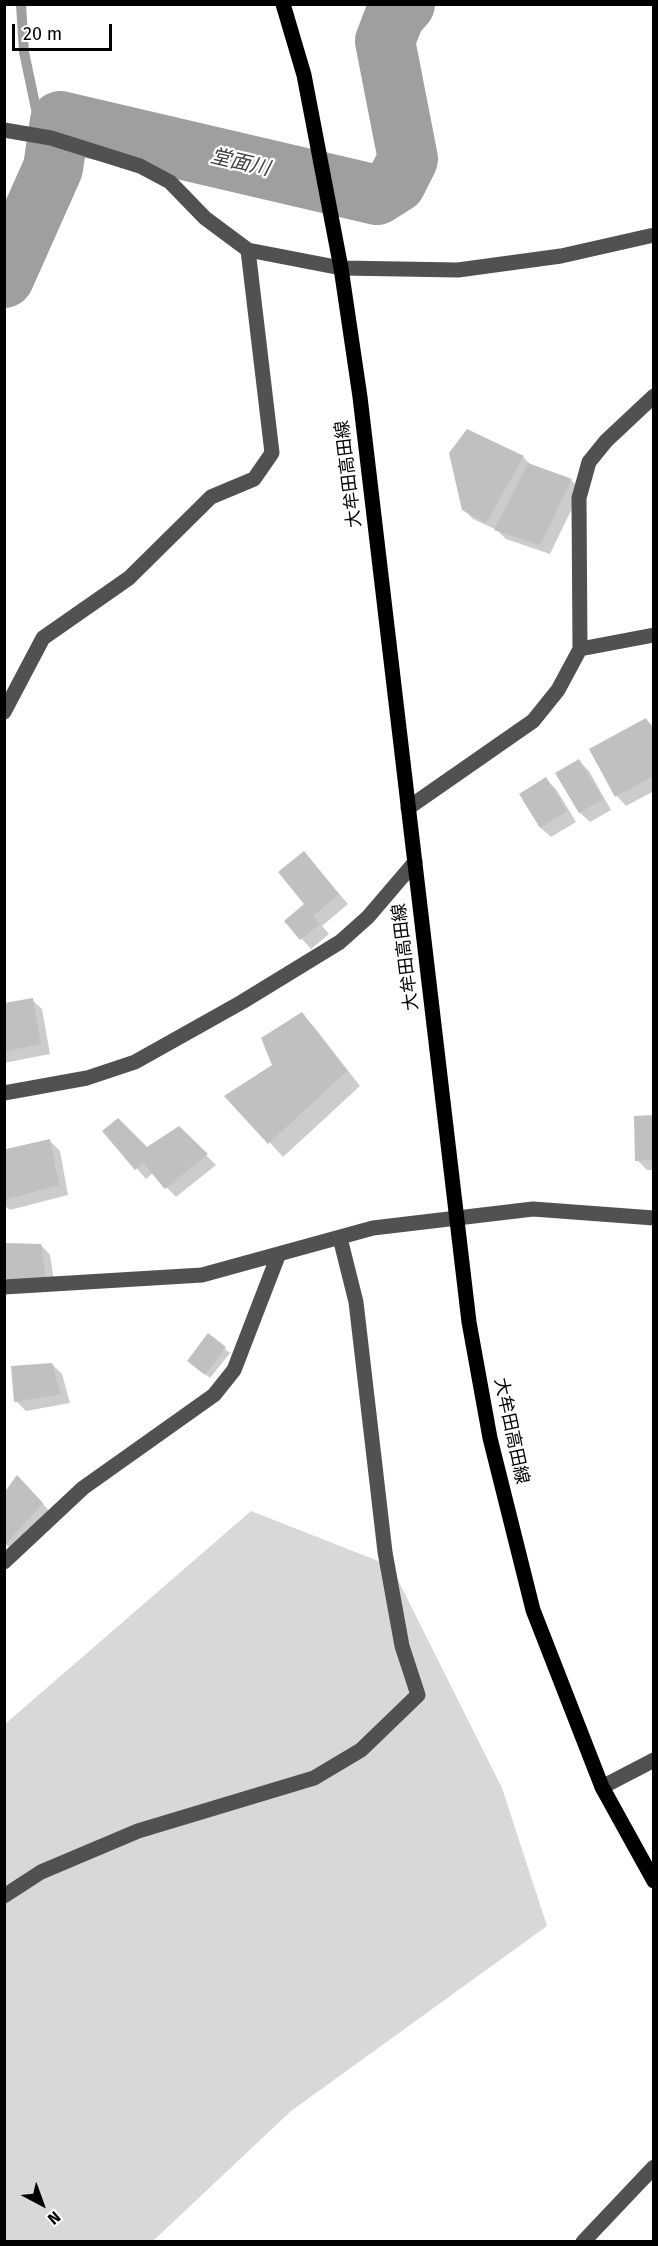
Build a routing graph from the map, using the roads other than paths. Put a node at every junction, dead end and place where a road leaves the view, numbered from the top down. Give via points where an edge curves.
1 (283, 4) edge
2 (4, 130) edge
3 (654, 235) edge
4 (248, 250) junction
5 (341, 268) junction
6 (654, 396) edge
7 (654, 635) edge
8 (580, 649) junction
9 (4, 712) edge
10 (408, 807) junction
11 (415, 862) junction
12 (4, 1093) edge
13 (654, 1218) edge
14 (340, 1238) junction
15 (278, 1256) junction
16 (4, 1287) edge
17 (4, 1562) edge
18 (654, 1760) edge
19 (602, 1787) junction
20 (654, 1881) edge
21 (4, 1896) edge
22 (654, 2167) edge
23 (583, 2241) edge

1 - 5 main road, 大牟田高田線 via 304,75
2 - 4 street via 51,138 140,166 170,182 205,218
3 - 5 street via 561,256 458,270
4 - 5 street
4 - 9 street via 272,453 254,479 211,497 129,578 43,638
5 - 10 main road, 大牟田高田線
6 - 8 street via 588,462 579,498
7 - 8 street
8 - 10 street via 558,690 533,721
10 - 11 main road, 大牟田高田線
11 - 12 street via 369,917 340,942 242,1002 135,1062 87,1078
11 - 19 main road, 大牟田高田線 via 469,1322 490,1438 533,1610
13 - 14 street via 533,1209 373,1228
14 - 15 street
14 - 21 street via 356,1302 385,1552 402,1646 418,1695 361,1750 314,1778 138,1831 41,1872
15 - 16 street via 202,1275
15 - 17 street via 234,1370 214,1395 83,1488
18 - 19 street
19 - 20 main road, 大牟田高田線
22 - 23 street

